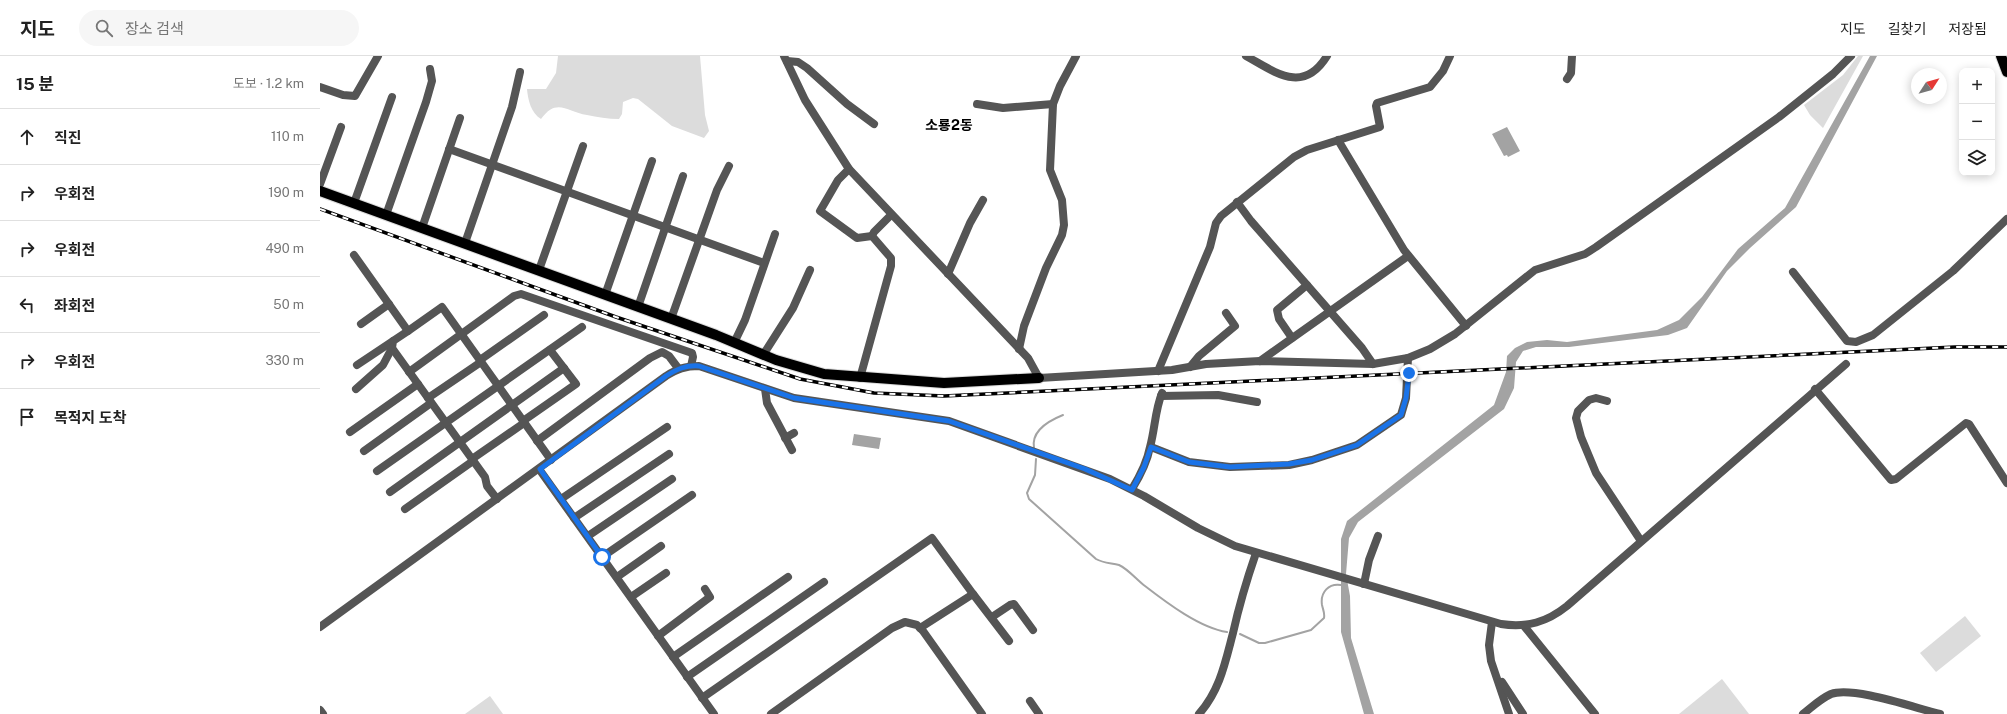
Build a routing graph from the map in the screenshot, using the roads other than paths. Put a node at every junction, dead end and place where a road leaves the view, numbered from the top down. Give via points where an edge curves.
1 (378, 56) edge
2 (1076, 56) edge
3 (1246, 56) edge
4 (1327, 56) edge
5 (1450, 56) edge
6 (1572, 56) edge
7 (1851, 56) edge
8 (2001, 56) edge
9 (786, 58) edge
10 (430, 68) dead end
11 (520, 72) dead end
12 (2007, 72) edge
13 (1567, 79) dead end
14 (320, 87) edge
15 (392, 97) dead end
16 (977, 104) dead end
17 (1053, 104) junction
18 (460, 118) dead end
19 (874, 124) dead end
20 (341, 127) dead end
21 (1338, 140) junction
22 (583, 146) dead end
23 (449, 150) junction
24 (652, 161) dead end
25 (491, 165) junction
26 (729, 166) dead end
27 (849, 169) junction
28 (683, 176) dead end
29 (320, 184) edge
30 (320, 191) edge
31 (566, 193) junction
32 (984, 200) dead end
33 (1237, 202) junction
34 (354, 203) junction
35 (386, 215) junction
36 (891, 215) junction
37 (633, 216) junction
38 (2007, 219) edge
39 (422, 228) junction
40 (666, 228) junction
41 (776, 234) dead end
42 (872, 236) junction
43 (699, 240) junction
44 (465, 243) junction
45 (354, 255) dead end
46 (1408, 256) junction
47 (764, 263) junction
48 (539, 270) junction
49 (810, 270) dead end
50 (1793, 272) dead end
51 (948, 274) junction
52 (1307, 285) junction
53 (605, 295) junction
54 (389, 304) junction
55 (638, 307) junction
56 (1329, 311) junction
57 (1226, 313) dead end
58 (544, 315) dead end
59 (671, 319) junction
60 (360, 324) dead end
61 (1466, 326) junction
62 (582, 327) dead end
63 (408, 331) junction
64 (461, 334) junction
65 (1292, 338) junction
66 (734, 342) junction
67 (393, 344) junction
68 (1019, 349) junction
69 (550, 350) junction
70 (763, 355) junction
71 (1408, 358) junction
72 (481, 361) junction
73 (1260, 361) junction
74 (1373, 364) junction
75 (1846, 364) dead end
76 (357, 365) dead end
77 (691, 366) junction
78 (1190, 367) junction
79 (564, 368) junction
80 (678, 368) junction
81 (1158, 371) junction
82 (409, 372) junction
83 (860, 378) junction
84 (1039, 378) junction
85 (418, 384) junction
86 (498, 386) junction
87 (356, 389) dead end
88 (765, 389) junction
89 (1815, 389) junction
90 (430, 400) junction
91 (1607, 401) dead end
92 (1257, 402) dead end
93 (512, 406) junction
94 (524, 422) junction
95 (446, 424) junction
96 (666, 426) dead end
97 (350, 432) dead end
98 (794, 433) dead end
99 (785, 438) junction
100 (537, 441) junction
101 (460, 442) junction
102 (1151, 447) junction
103 (792, 450) dead end
104 (364, 451) dead end
105 (669, 454) dead end
106 (473, 460) junction
107 (551, 460) junction
108 (540, 469) junction
109 (377, 471) dead end
110 (672, 479) dead end
111 (2007, 483) edge
112 (1132, 490) junction
113 (390, 492) dead end
114 (692, 495) dead end
115 (497, 499) junction
116 (561, 499) junction
117 (406, 509) dead end
118 (574, 518) junction
119 (588, 536) junction
120 (1378, 536) dead end
121 (1641, 541) junction
122 (661, 546) dead end
123 (1256, 552) junction
124 (602, 557) junction
125 (666, 573) dead end
126 (617, 577) junction
127 (788, 577) dead end
128 (824, 582) dead end
129 (1364, 584) junction
130 (705, 589) dead end
131 (973, 594) junction
132 (631, 597) junction
133 (992, 617) junction
134 (1492, 622) junction
135 (1524, 626) junction
136 (320, 627) edge
137 (920, 628) junction
138 (1033, 630) dead end
139 (658, 636) junction
140 (1009, 641) dead end
141 (673, 657) junction
142 (1497, 675) junction
143 (687, 677) junction
144 (702, 698) junction
145 (1030, 701) dead end
146 (320, 710) edge
147 (323, 714) edge
148 (714, 714) edge
149 (771, 714) edge
150 (982, 714) edge
151 (1038, 714) edge
152 (1199, 714) edge
153 (1508, 714) edge
154 (1523, 714) edge
155 (1595, 714) edge
156 (1803, 714) edge
157 (1940, 714) edge

1 - 14 street via 355,96 343,95
2 - 17 street
3 - 4 street via 1281,76 1293,78 1308,74 1322,64
5 - 21 street via 1443,71 1430,87 1378,103 1376,106 1380,127
6 - 13 street via 1571,72
7 - 61 street via 1833,74 1778,117 1596,247 1585,254 1535,270
8 - 12 main road
9 - 19 street via 807,68
9 - 27 street via 805,100
10 - 35 street via 432,81 426,102
11 - 25 street via 512,107
15 - 34 street
16 - 17 street via 1004,108
17 - 68 street via 1050,170 1062,200 1064,225 1024,326
18 - 23 street
20 - 29 street
21 - 33 street via 1306,150
21 - 46 street
22 - 31 street
23 - 25 street
23 - 39 street
24 - 37 street
25 - 31 street
25 - 44 street
26 - 43 street
27 - 36 street
27 - 42 street via 838,180 820,211 857,238
28 - 40 street
30 - 34 main road
31 - 37 street
31 - 48 street
32 - 51 street via 970,223
33 - 52 street
33 - 81 street via 1216,223 1210,247
34 - 35 main road
35 - 39 main road
36 - 42 street
36 - 51 street
37 - 40 street
37 - 53 street
38 - 50 street via 1953,271 1873,335 1856,342 1847,341
39 - 44 main road
40 - 43 street
40 - 55 street
41 - 47 street
42 - 83 street via 891,258 891,266
43 - 47 street
43 - 59 street
44 - 48 main road
45 - 54 street
46 - 56 street
46 - 61 street
47 - 66 street via 745,320
48 - 53 main road
49 - 70 street via 793,308
51 - 68 street
52 - 56 street
52 - 65 street via 1277,310 1278,319
53 - 55 main road
54 - 60 street
54 - 63 street
55 - 59 main road
56 - 65 street
56 - 74 street
57 - 78 street via 1235,326 1199,356
58 - 72 street
59 - 66 main road
61 - 71 street via 1430,350
62 - 69 street
63 - 64 street via 442,307
63 - 67 street
64 - 72 street
64 - 77 street via 514,296 521,294 692,353
64 - 82 street
65 - 73 street
66 - 70 main road
67 - 76 street
67 - 82 street
67 - 87 street via 383,365
68 - 84 street via 1028,358
69 - 79 street
69 - 86 street
70 - 83 main road via 824,374
71 - 74 street
71 - 102 street via 1406,398 1401,415 1357,445 1312,460 1289,464 1230,467 1189,462
72 - 86 street
72 - 90 street
73 - 74 street
73 - 78 street
75 - 89 street
77 - 80 street
77 - 88 street via 699,366
78 - 81 street
79 - 93 street
79 - 94 street via 576,384
80 - 100 street via 669,356 662,352 650,358
80 - 107 street
81 - 84 street
82 - 85 street
83 - 84 main road via 944,383
85 - 90 street
85 - 97 street
86 - 93 street
86 - 95 street
88 - 99 street via 767,402
88 - 112 street via 794,398 949,421 1085,469
89 - 111 street via 1891,480 1896,479 1966,423 1970,424
89 - 121 street
90 - 95 street
90 - 104 street
91 - 121 street via 1596,398 1589,400 1578,411 1576,418 1596,473
92 - 102 street via 1218,396 1161,394
93 - 94 street
93 - 101 street
94 - 100 street
94 - 106 street
95 - 101 street
95 - 109 street
96 - 116 street
98 - 99 street
99 - 103 street
100 - 107 street
101 - 106 street
101 - 113 street
102 - 112 street
105 - 118 street
106 - 115 street
106 - 117 street
107 - 108 street
108 - 115 street
108 - 116 street
110 - 119 street
112 - 123 street via 1219,538
114 - 124 street
115 - 136 street
116 - 118 street
118 - 119 street
119 - 124 street
120 - 129 street
121 - 135 street via 1557,614
122 - 126 street
123 - 129 street
123 - 152 street via 1223,673 1214,694
124 - 126 street
125 - 132 street
126 - 132 street
127 - 141 street
128 - 143 street
129 - 134 street
130 - 139 street via 710,597
131 - 133 street
131 - 137 street
131 - 144 street via 932,538
132 - 139 street
133 - 138 street via 1014,604
133 - 140 street
134 - 135 street
134 - 142 street via 1489,645 1491,661
135 - 155 street
137 - 149 street via 909,622 899,624
137 - 150 street
139 - 141 street
141 - 143 street
142 - 153 street
142 - 154 street
143 - 144 street
144 - 148 street
145 - 151 street
146 - 147 street
156 - 157 street via 1831,694 1843,692 1853,692

